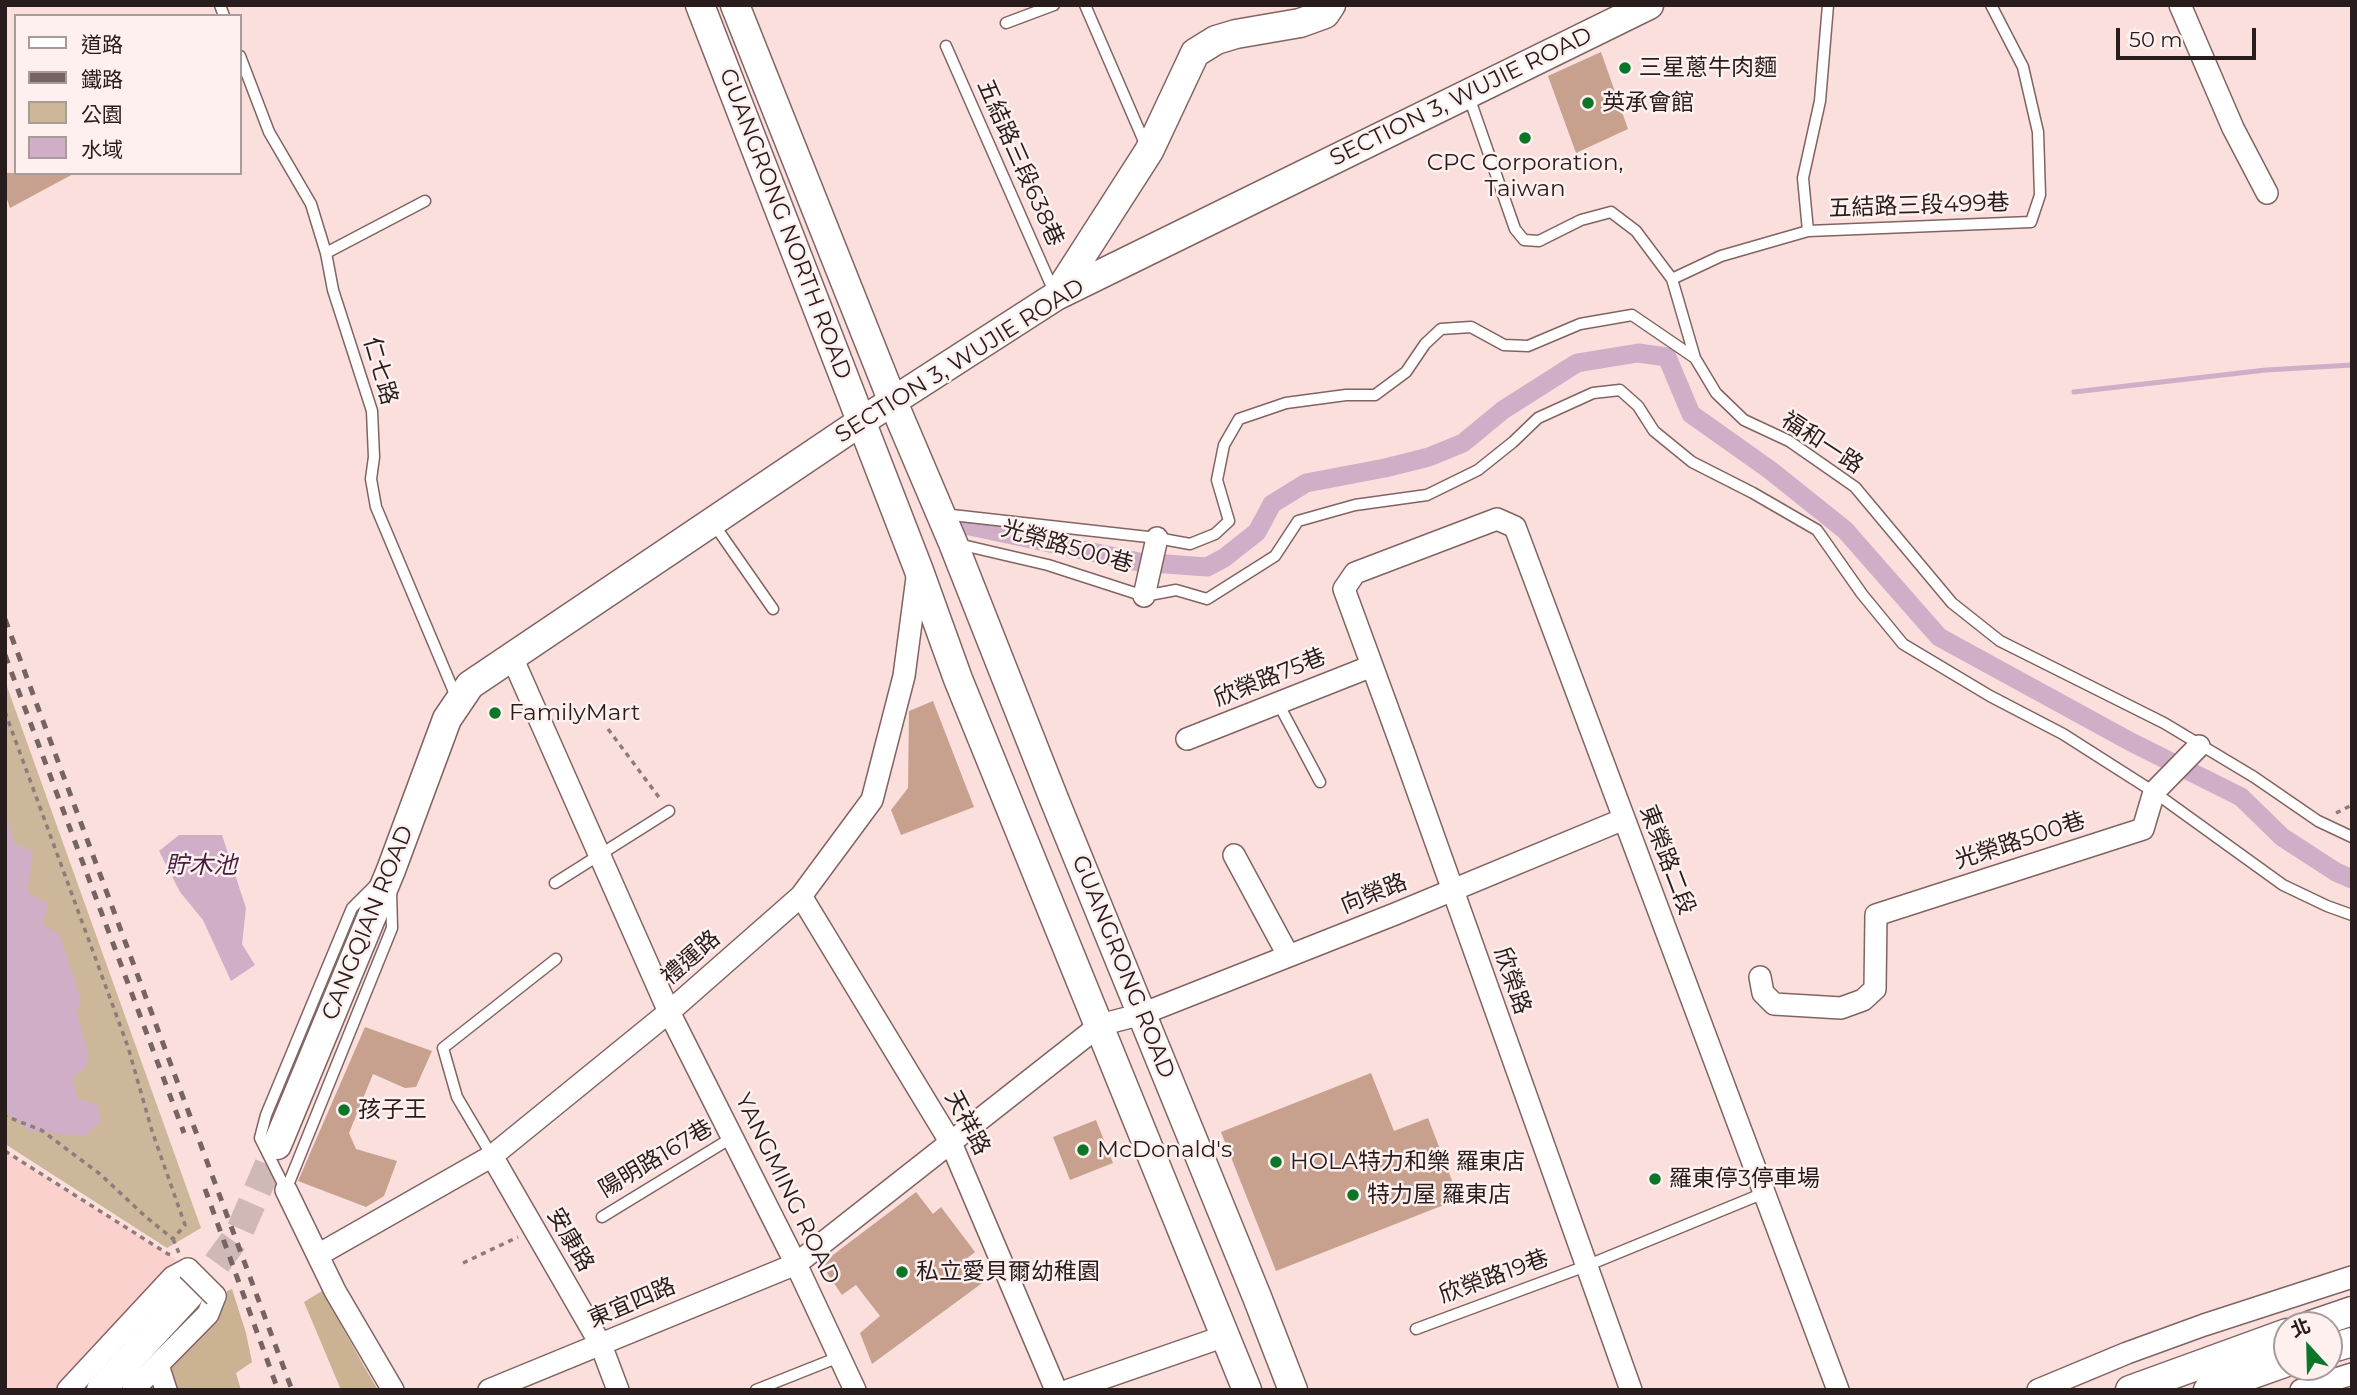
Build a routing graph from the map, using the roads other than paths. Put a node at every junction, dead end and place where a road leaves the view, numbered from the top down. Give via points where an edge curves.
1 (700, 5) edge
2 (735, 5) edge
3 (1054, 5) edge
4 (1085, 5) edge
5 (1331, 5) edge
6 (1649, 5) edge
7 (1828, 5) edge
8 (1991, 5) edge
9 (2180, 5) edge
10 (1006, 23) dead end
11 (946, 46) dead end
12 (242, 61) edge
13 (1468, 93) junction
14 (1149, 151) junction
15 (2267, 193) dead end
16 (425, 201) dead end
17 (1808, 231) junction
18 (326, 253) junction
19 (1672, 279) junction
20 (1056, 296) junction
21 (1695, 358) junction
22 (893, 402) junction
23 (862, 422) junction
24 (940, 513) junction
25 (713, 523) junction
26 (1157, 538) junction
27 (953, 543) junction
28 (918, 568) junction
29 (1344, 589) joint
30 (1144, 596) junction
31 (774, 609) dead end
32 (511, 656) junction
33 (1372, 666) junction
34 (958, 679) joint
35 (458, 702) junction
36 (1278, 703) junction
37 (1187, 739) dead end
38 (2199, 746) junction
39 (1320, 782) dead end
40 (2154, 792) junction
41 (669, 811) road end
42 (1624, 819) junction
43 (2352, 836) edge
44 (599, 855) junction
45 (1234, 855) dead end
46 (391, 870) junction
47 (555, 883) dead end
48 (1452, 890) junction
49 (801, 896) junction
50 (2352, 915) edge
51 (1288, 955) junction
52 (555, 959) dead end
53 (1760, 977) dead end
54 (670, 1012) junction
55 (1142, 1014) junction
56 (1100, 1025) junction
57 (733, 1138) junction
58 (951, 1143) junction
59 (277, 1145) tunnel mouth
60 (492, 1156) junction
61 (286, 1190) junction
62 (1764, 1193) junction
63 (601, 1217) dead end
64 (318, 1255) junction
65 (796, 1264) junction
66 (1586, 1266) junction
67 (2352, 1277) edge
68 (193, 1279) junction
69 (1416, 1329) dead end
70 (1225, 1336) junction
71 (2273, 1338) edge
72 (601, 1345) junction
73 (839, 1357) junction
74 (158, 1365) junction
75 (2273, 1367) edge
76 (2352, 1374) edge
77 (68, 1390) edge
78 (101, 1390) edge
79 (133, 1390) edge
80 (166, 1390) edge
81 (393, 1390) edge
82 (489, 1390) edge
83 (618, 1390) edge
84 (756, 1390) edge
85 (855, 1390) edge
86 (1056, 1390) edge
87 (1069, 1390) edge
88 (1247, 1390) edge
89 (1293, 1390) edge
90 (1631, 1390) edge
91 (1838, 1390) edge
92 (2038, 1390) edge
93 (2130, 1390) edge
94 (2208, 1390) edge
95 (2301, 1390) edge

1 - 23 street, GUANGRONG NORTH ROAD
2 - 22 street, GUANGRONG NORTH ROAD
3 - 10 lane
4 - 14 lane
5 - 14 street via 1325,14 1300,23 1237,34 1195,53
6 - 13 street, SECTION 3, WUJIE ROAD
7 - 17 lane via 1820,101 1803,178
8 - 17 lane, 五結路三段499巷 via 2023,67 2038,132 2040,195 2031,222
9 - 15 street via 2233,128
11 - 20 lane, 五結路三段638巷
12 - 18 lane, 仁七路 via 269,132 311,204
13 - 19 lane, 福和一路 via 1515,229 1524,240 1539,241 1581,220 1611,212 1636,231
13 - 20 street, SECTION 3, WUJIE ROAD
14 - 20 street
16 - 18 lane
17 - 19 lane, 五結路三段499巷 via 1721,256
18 - 35 lane, 仁七路 via 333,290 372,411 371,479 376,507
19 - 21 lane, 福和一路
20 - 22 street, SECTION 3, WUJIE ROAD
21 - 26 lane via 1632,316 1580,324 1528,346 1504,345 1471,327 1441,329 1406,372 1375,395 1286,403 1239,419 1224,445 1217,481 1229,521 1215,534 1190,544
21 - 38 lane, 福和一路 via 1716,393 1744,420 1789,441 1855,487 1952,603 2000,641 2164,723
22 - 23 street, SECTION 3, WUJIE ROAD
22 - 24 street, GUANGRONG NORTH ROAD
23 - 25 street, SECTION 3, WUJIE ROAD
23 - 28 street, GUANGRONG NORTH ROAD
24 - 26 lane
24 - 27 street, GUANGRONG NORTH ROAD
25 - 31 lane
25 - 32 street, SECTION 3, WUJIE ROAD
26 - 30 street
27 - 30 lane, 光榮路500巷 via 1048,565
27 - 55 street, GUANGRONG ROAD
28 - 34 street, GUANGRONG NORTH ROAD
28 - 49 street, 禮運路 via 904,676 872,800
29 - 33 street, 欣榮路
29 - 42 street, 東榮路二段 via 1355,573 1497,519 1515,527
30 - 40 lane, 光榮路500巷 via 1176,590 1207,599 1275,556 1298,521 1355,505 1427,495 1478,470 1538,418 1593,393 1620,390 1638,406 1654,431 1692,462 1817,530 1903,644 2063,734
32 - 35 street, SECTION 3, WUJIE ROAD via 470,685
32 - 44 street, YANGMING ROAD
33 - 36 street, 欣榮路75巷
33 - 48 street, 欣榮路
34 - 56 street, GUANGRONG ROAD
35 - 46 street, CANGQIAN ROAD via 447,719
36 - 37 street, 欣榮路75巷
36 - 39 lane
38 - 40 street
38 - 43 lane, 福和一路 via 2318,821
40 - 50 lane via 2283,885
40 - 53 street, 光榮路500巷 via 2143,829 1876,915 1875,989 1863,1000 1841,1008 1774,1004 1763,993
41 - 44 lane
42 - 48 street, 向榮路
42 - 62 street, 東榮路二段
44 - 47 lane
44 - 54 street, YANGMING ROAD
45 - 51 street
46 - 59 street, CANGQIAN ROAD
46 - 61 lane via 392,928
46 - 61 lane via 352,908 265,1115 260,1138
48 - 51 street, 向榮路
48 - 66 street, 欣榮路
49 - 54 street, 禮運路
49 - 58 street, 天祥路
51 - 55 street, 向榮路
52 - 60 lane via 443,1048 457,1097
54 - 57 street, YANGMING ROAD
54 - 60 street, 禮運路
55 - 56 street, 向榮路
55 - 89 street, GUANGRONG ROAD
56 - 58 street, 東宜四路
56 - 70 street, GUANGRONG ROAD
57 - 63 lane, 陽明路167巷
57 - 65 street, YANGMING ROAD
58 - 65 street, 東宜四路
58 - 86 street, 天祥路
60 - 64 street, 禮運路
60 - 72 street, 安康路
61 - 64 street
62 - 66 lane, 欣榮路19巷
62 - 91 street, 東榮路二段
64 - 81 street
65 - 72 street, 東宜四路
65 - 73 street, YANGMING ROAD
66 - 69 lane, 欣榮路19巷
66 - 90 street, 欣榮路
67 - 92 street via 2192,1330
68 - 74 street via 208,1314
68 - 77 street via 173,1277
68 - 78 street
70 - 87 street
70 - 88 street, GUANGRONG ROAD
71 - 93 street
72 - 82 street, 東宜四路
72 - 83 street, 安康路
73 - 84 lane
73 - 85 street, YANGMING ROAD
74 - 79 street
74 - 80 street
75 - 94 street
76 - 95 street

